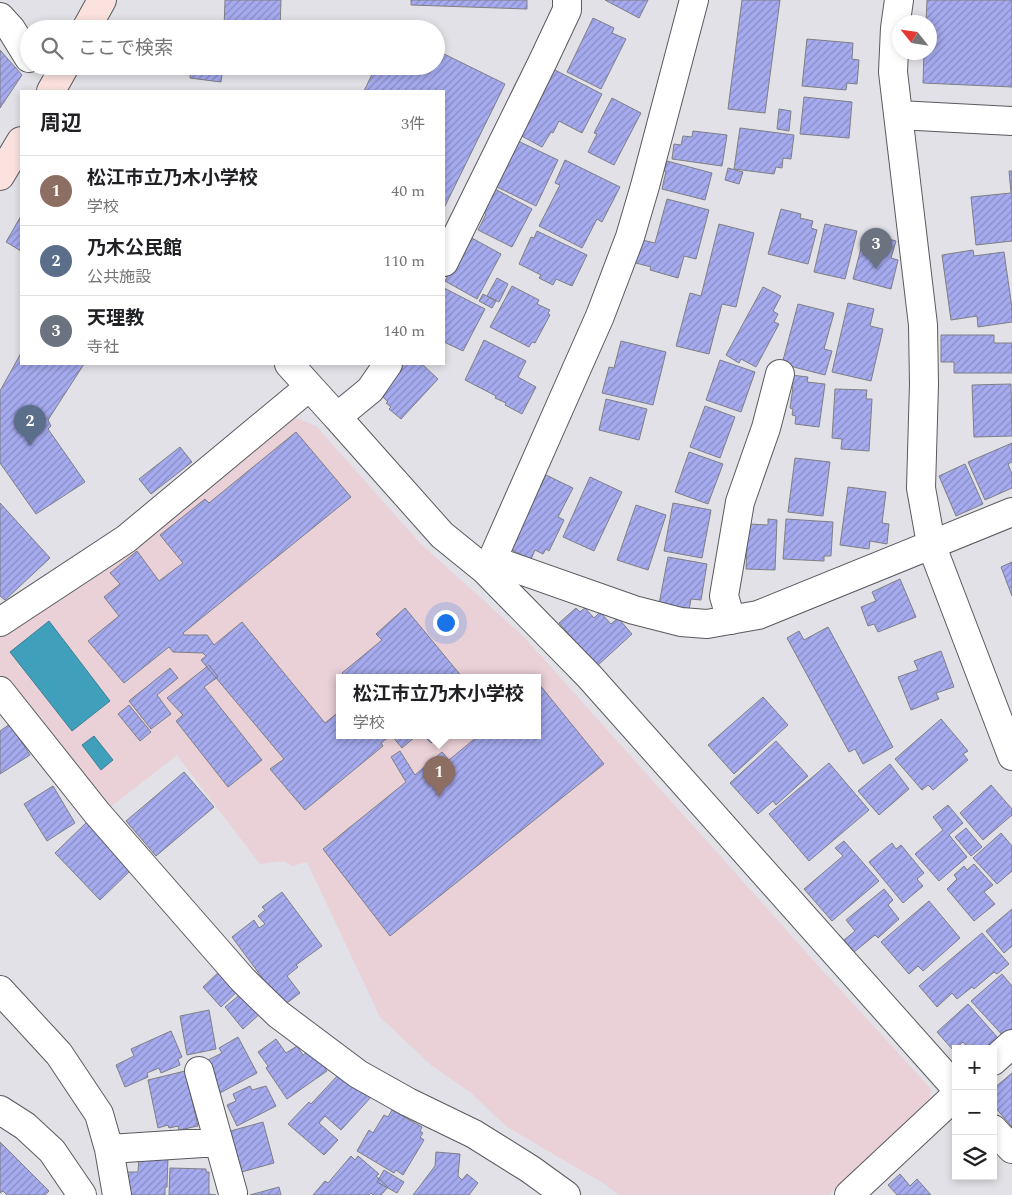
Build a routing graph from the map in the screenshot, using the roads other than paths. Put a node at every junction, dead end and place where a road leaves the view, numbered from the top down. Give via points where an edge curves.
1 (102, 0) edge
2 (567, 0) edge
3 (694, 0) edge
4 (900, 0) edge
5 (0, 17) edge
6 (91, 20) edge
7 (20, 44) edge
8 (40, 75) edge
9 (60, 75) edge
10 (49, 90) edge
11 (51, 90) edge
12 (898, 115) junction
13 (1012, 121) edge
14 (20, 142) edge
15 (0, 176) edge
16 (445, 260) edge
17 (290, 365) edge
18 (387, 365) edge
19 (780, 374) dead end
20 (309, 387) junction
21 (337, 418) junction
22 (1012, 512) edge
23 (931, 544) junction
24 (488, 564) junction
25 (731, 620) junction
26 (0, 622) edge
27 (0, 691) edge
28 (1012, 756) edge
29 (0, 990) edge
30 (1012, 1044) edge
31 (997, 1057) edge
32 (199, 1071) dead end
33 (952, 1084) edge
34 (952, 1099) edge
35 (0, 1110) edge
36 (997, 1133) edge
37 (218, 1142) junction
38 (109, 1149) junction
39 (1012, 1149) edge
40 (232, 1193) dead end
41 (82, 1195) edge
42 (117, 1195) edge
43 (566, 1195) edge
44 (849, 1195) edge

1 - 6 street
2 - 16 street via 567,10
3 - 24 street via 630,237 600,316
4 - 12 street via 893,72
5 - 7 street
8 - 10 street
9 - 11 street
12 - 13 street
12 - 23 street via 923,325 921,488
14 - 15 street
17 - 20 street
18 - 21 street via 370,390
19 - 25 street via 766,428 740,502 724,596
20 - 21 street
20 - 26 street via 126,539
21 - 24 street via 442,535
22 - 23 street
23 - 25 street via 758,615
23 - 28 street
24 - 25 street via 681,622 707,624
24 - 33 street
27 - 43 street via 97,813 242,980 278,1014 358,1074 474,1134
29 - 38 street via 59,1054 99,1114
30 - 31 street
32 - 37 street
34 - 44 street
35 - 41 street via 25,1126 52,1151
36 - 39 street
37 - 38 street
37 - 40 street
38 - 42 street

